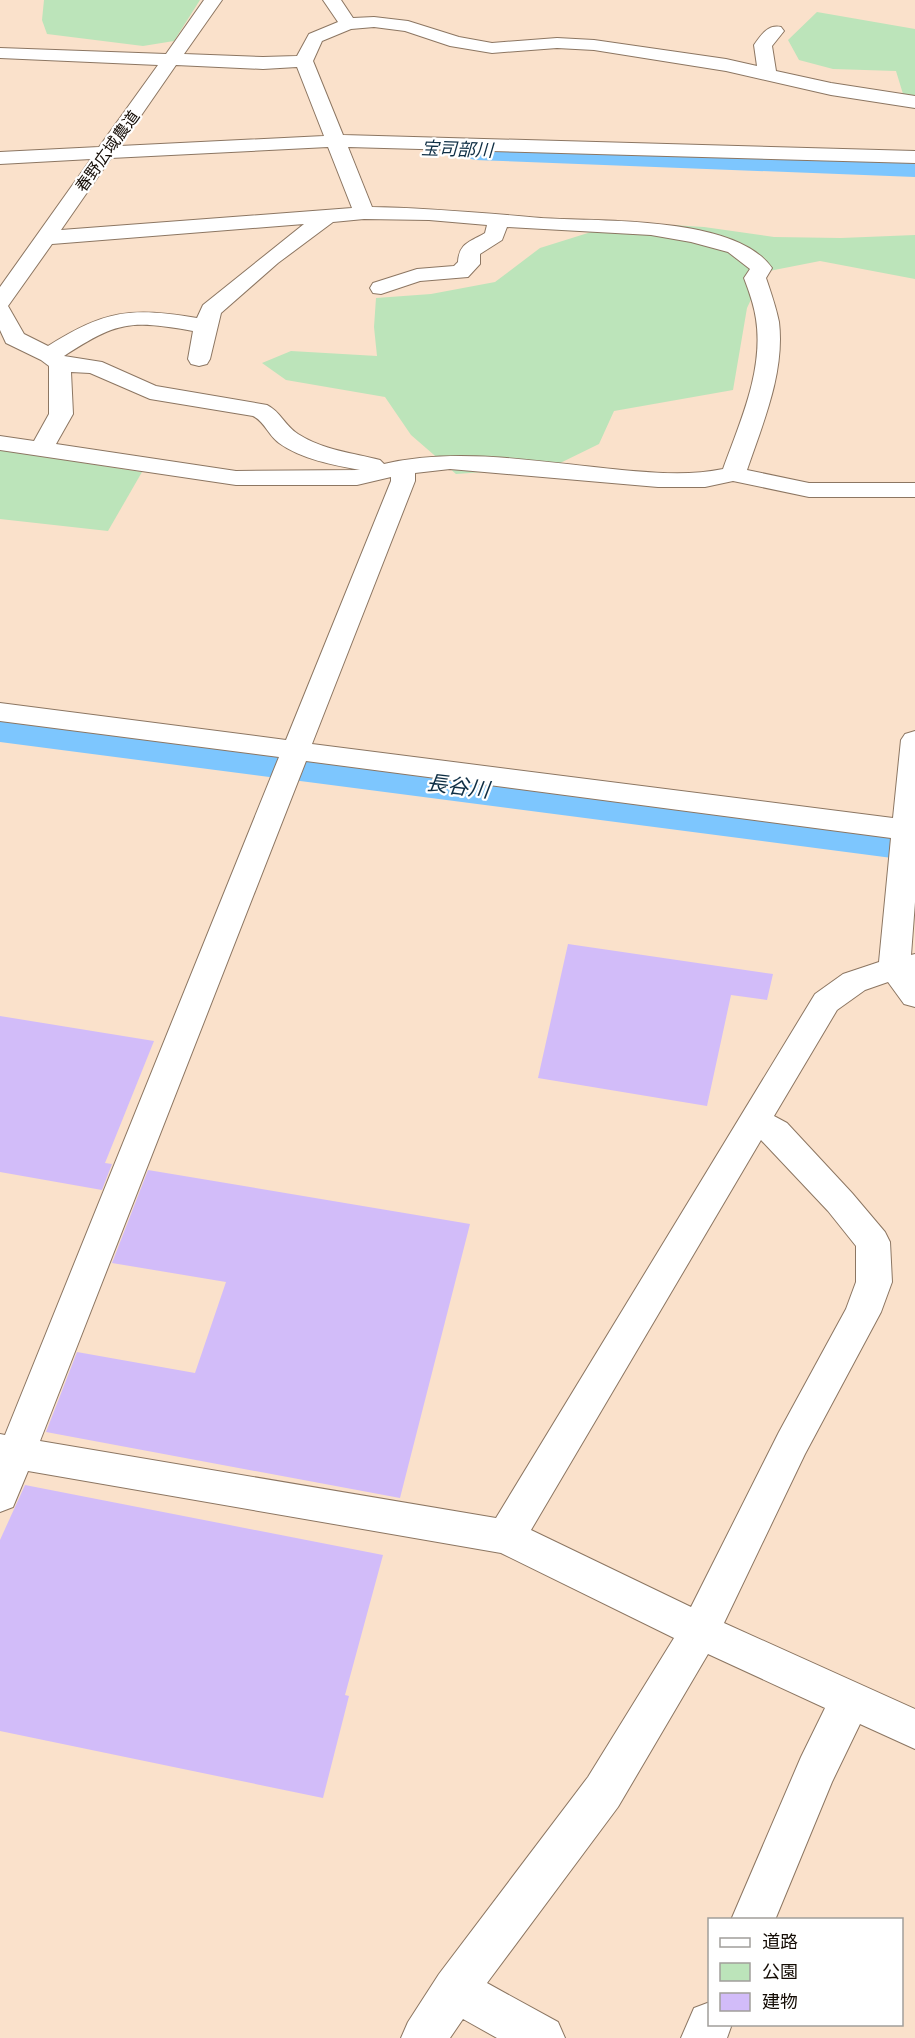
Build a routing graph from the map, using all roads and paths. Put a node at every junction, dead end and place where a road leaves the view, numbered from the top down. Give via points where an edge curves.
1 (213, 0) edge
2 (332, 0) edge
3 (348, 24) junction
4 (776, 31) dead end
5 (0, 53) edge
6 (172, 59) junction
7 (304, 61) junction
8 (766, 75) junction
9 (915, 102) edge
10 (336, 141) junction
11 (915, 157) edge
12 (0, 158) edge
13 (103, 158) junction
14 (364, 213) junction
15 (329, 215) junction
16 (498, 219) junction
17 (43, 238) junction
18 (381, 288) dead end
19 (0, 302) edge
20 (0, 309) edge
21 (204, 326) junction
22 (199, 358) dead end
23 (54, 359) junction
24 (0, 443) edge
25 (41, 450) junction
26 (403, 467) junction
27 (733, 474) junction
28 (915, 490) edge
29 (0, 712) edge
30 (915, 740) edge
31 (292, 760) junction
32 (908, 838) edge
33 (905, 967) edge
34 (915, 996) edge
35 (755, 1121) junction
36 (8, 1452) edge
37 (0, 1495) edge
38 (506, 1537) junction
39 (700, 1631) junction
40 (851, 1698) junction
41 (915, 1729) edge
42 (754, 1918) edge
43 (455, 1990) junction
44 (424, 2038) edge
45 (542, 2038) edge

1 - 6 street, 春野広域農道
2 - 3 street
3 - 7 street via 315,38
3 - 8 street via 408,26 456,42 492,48 557,43 594,45
4 - 8 street via 763,45
5 - 6 street
6 - 7 street
6 - 13 street, 春野広域農道
7 - 10 street
8 - 9 street
10 - 11 street
10 - 13 street
10 - 14 street
12 - 13 street
13 - 17 street, 春野広域農道
14 - 15 street
14 - 16 street
15 - 17 street
15 - 21 street via 211,310
16 - 18 street via 495,236 469,251 469,264 460,272 417,275
16 - 27 street via 651,229 694,236 735,248 761,268 755,278 769,329 765,369
17 - 19 street, 春野広域農道
20 - 23 street via 14,338
21 - 22 street
21 - 23 street via 116,319 86,333
23 - 25 street via 61,414
23 - 26 street via 94,367 150,392 259,410 274,418 281,433 306,447 368,465
24 - 25 street
25 - 26 street via 236,478 357,478
26 - 27 street via 450,462 658,480 705,480
26 - 31 street via 403,481
27 - 28 street via 809,490
29 - 31 street
30 - 32 street
31 - 32 street
31 - 36 street
32 - 33 street
33 - 34 street
33 - 35 street via 854,982 826,1002
35 - 38 street
35 - 39 street via 775,1132 873,1242 874,1282 863,1312 792,1443
36 - 37 street
36 - 38 street
38 - 39 street
39 - 40 street
39 - 43 street via 603,1792
40 - 41 street
40 - 42 street
43 - 44 street
43 - 45 street

